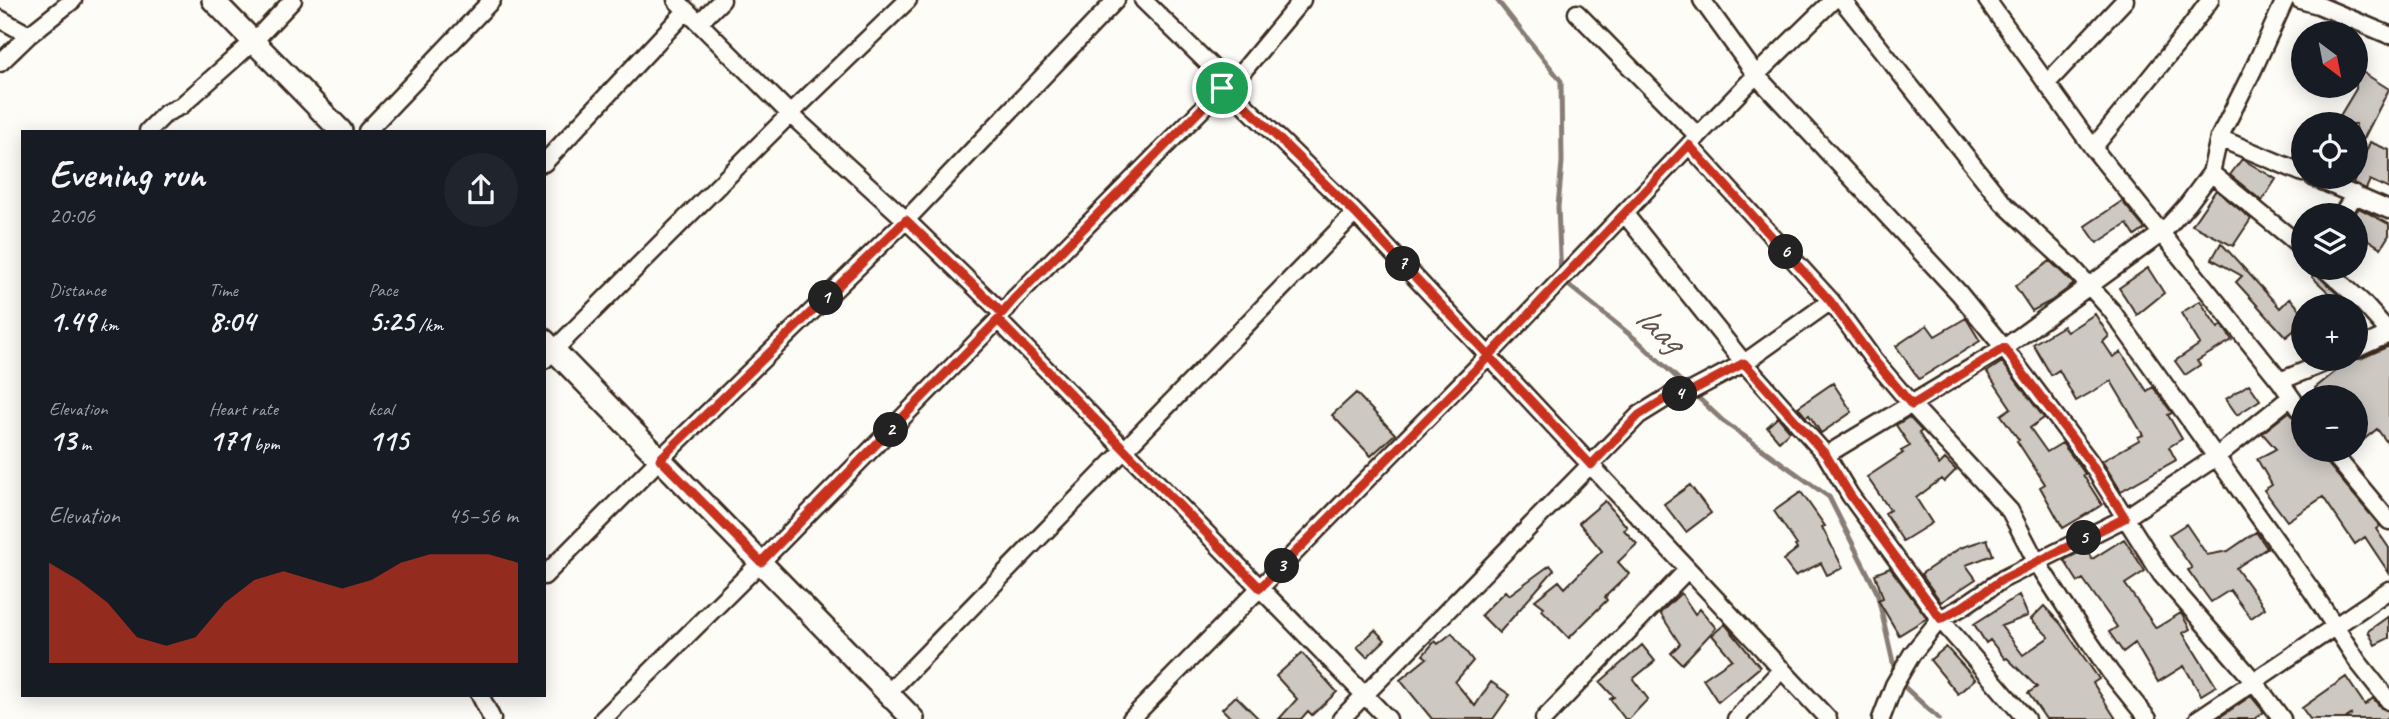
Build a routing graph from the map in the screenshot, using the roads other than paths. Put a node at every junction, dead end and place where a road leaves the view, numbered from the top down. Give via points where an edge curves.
1 (73, 0) edge
2 (213, 0) edge
3 (293, 0) edge
4 (492, 0) edge
5 (722, 0) edge
6 (908, 0) edge
7 (1116, 0) edge
8 (1143, 0) edge
9 (1302, 0) edge
10 (1702, 0) edge
11 (1833, 0) edge
12 (1842, 0) edge
13 (1988, 0) edge
14 (2125, 0) edge
15 (2210, 0) edge
16 (2285, 0) edge
17 (2301, 0) edge
18 (681, 5) edge
19 (1577, 13) dead end
20 (0, 19) edge
21 (699, 23) junction
22 (29, 35) junction
23 (2389, 35) edge
24 (254, 41) junction
25 (0, 63) edge
26 (1756, 75) junction
27 (2047, 83) junction
28 (1225, 86) junction
29 (790, 114) junction
30 (149, 130) edge
31 (340, 130) edge
32 (368, 130) edge
33 (2219, 138) junction
34 (1694, 141) junction
35 (2093, 148) junction
36 (546, 161) edge
37 (2291, 168) edge
38 (2211, 173) junction
39 (2343, 189) edge
40 (2355, 194) junction
41 (2349, 203) edge
42 (2389, 210) edge
43 (1355, 213) junction
44 (1625, 213) junction
45 (906, 220) junction
46 (2162, 233) junction
47 (2291, 238) edge
48 (2337, 280) edge
49 (2090, 287) junction
50 (1830, 301) junction
51 (1000, 316) junction
52 (2389, 333) edge
53 (2368, 343) edge
54 (2004, 348) junction
55 (548, 350) edge
56 (1489, 356) junction
57 (1744, 363) junction
58 (2305, 371) edge
59 (2280, 381) junction
60 (2291, 397) joint
61 (1912, 405) junction
62 (1125, 449) junction
63 (1826, 455) junction
64 (2216, 457) junction
65 (660, 459) junction
66 (2340, 462) edge
67 (1591, 465) junction
68 (2125, 518) junction
69 (2389, 521) edge
70 (2036, 561) junction
71 (761, 562) junction
72 (1688, 569) junction
73 (546, 574) edge
74 (1260, 588) junction
75 (2389, 590) edge
76 (1941, 619) junction
77 (2335, 627) junction
78 (1782, 669) junction
79 (2253, 680) junction
80 (888, 693) junction
81 (1365, 695) junction
82 (481, 697) edge
83 (2389, 701) edge
84 (492, 719) edge
85 (603, 719) edge
86 (913, 719) edge
87 (1131, 719) edge
88 (1341, 719) edge
89 (1388, 719) edge
90 (1544, 719) edge
91 (1736, 719) edge
92 (1828, 719) edge
93 (1881, 719) edge
94 (2026, 719) edge
95 (2148, 719) edge
96 (2198, 719) edge
97 (2282, 719) edge

1 - 22 street
2 - 24 street
3 - 24 street
4 - 32 street
5 - 21 street
6 - 29 street
7 - 45 street
8 - 28 street via 1219,74
9 - 28 street
10 - 26 street
11 - 26 street
12 - 49 street via 2003,203
13 - 27 street
14 - 27 street
15 - 35 street
16 - 33 street
17 - 23 street
18 - 21 street
18 - 36 street
19 - 34 street
20 - 22 street
21 - 29 street
22 - 25 street
24 - 30 street
24 - 31 street
26 - 34 street
26 - 54 street via 1959,293
27 - 35 street
28 - 43 street
28 - 51 street
29 - 45 street
29 - 55 street
33 - 37 street
33 - 38 street
34 - 44 street
34 - 50 street
35 - 46 street
38 - 46 street
38 - 47 street
39 - 40 street
40 - 41 street
40 - 42 street
43 - 56 street
43 - 62 street
44 - 56 street
44 - 57 street
45 - 51 street
45 - 65 street
46 - 49 street
46 - 59 street
48 - 52 street
49 - 54 street
49 - 64 street
50 - 57 street
50 - 61 street
51 - 62 street
51 - 71 street
52 - 53 street
54 - 61 street
54 - 68 street via 2090,462
55 - 65 street
56 - 67 street
56 - 74 street
57 - 63 street
57 - 67 street via 1639,415
58 - 59 street
59 - 60 street
60 - 64 street
61 - 63 street
61 - 70 street via 2010,511
62 - 74 street
62 - 80 street
63 - 76 street
64 - 68 street
64 - 77 street
65 - 71 street
65 - 73 street
66 - 69 street
67 - 72 street
67 - 81 street
68 - 70 street
68 - 79 street via 2161,574
70 - 76 street
70 - 95 street via 2110,672
71 - 80 street
71 - 85 street
72 - 78 street
72 - 90 street
74 - 81 street
74 - 87 street
75 - 77 street
76 - 93 street via 1912,654
76 - 94 street
77 - 79 street
77 - 83 street
78 - 91 street
78 - 92 street
79 - 96 street
79 - 97 street
80 - 86 street
81 - 88 street
81 - 89 street
82 - 84 street

